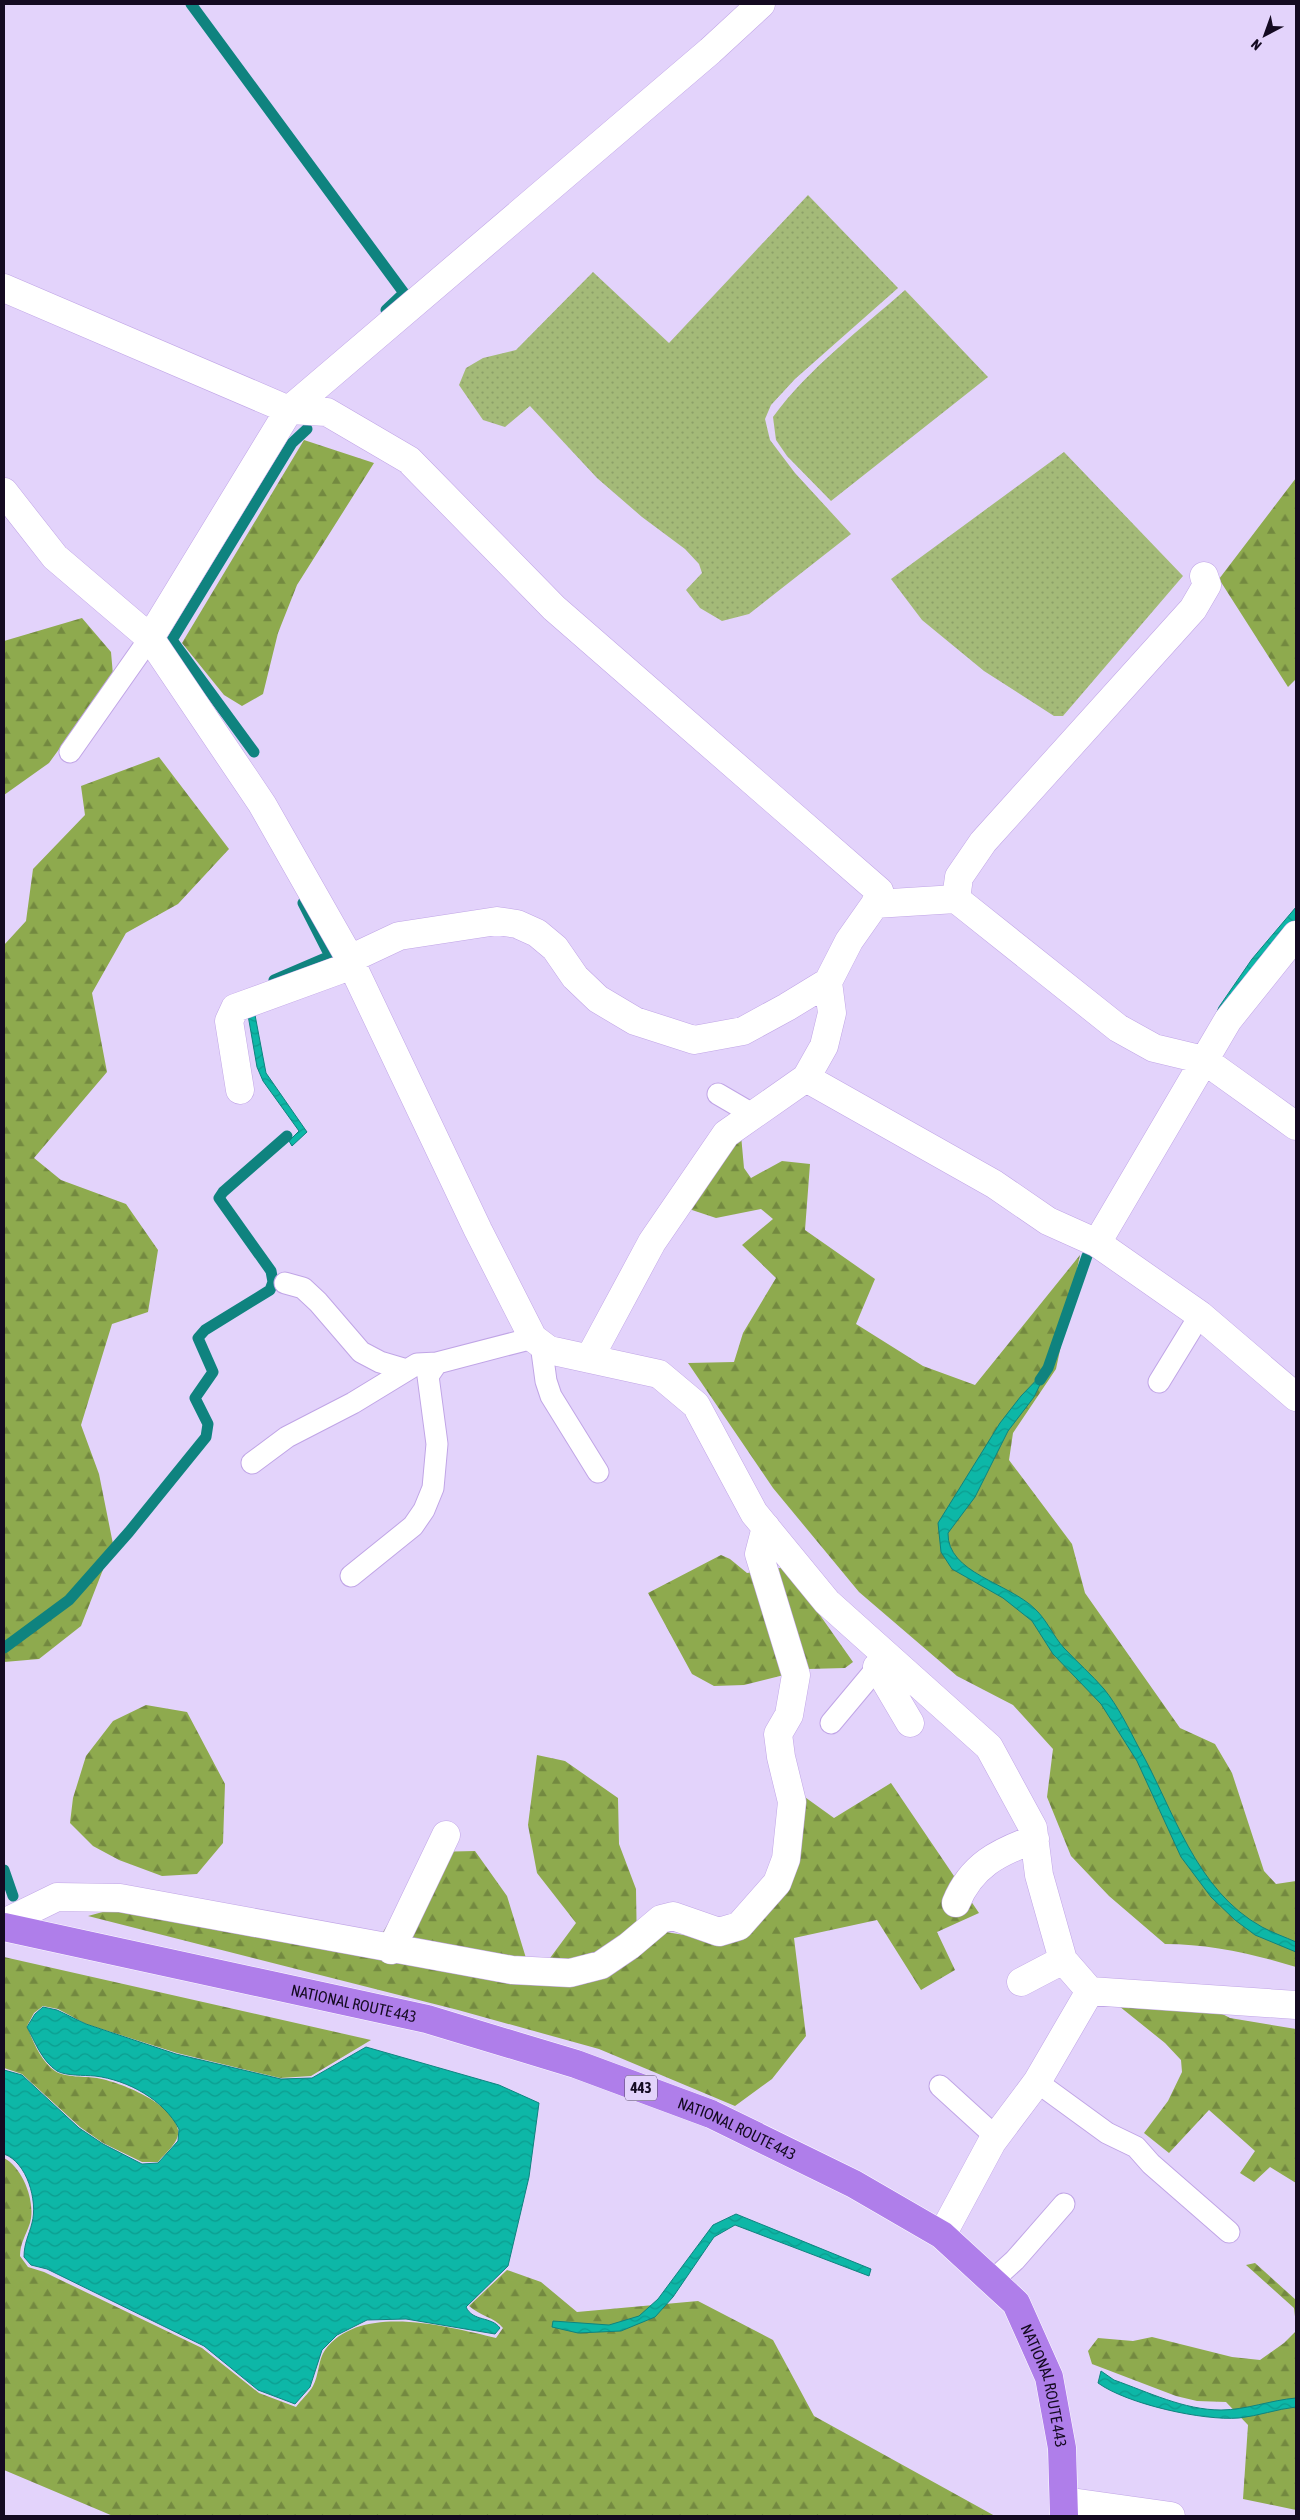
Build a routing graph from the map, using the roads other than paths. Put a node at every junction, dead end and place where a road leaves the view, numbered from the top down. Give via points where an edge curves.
1 (761, 4) edge
2 (4, 288) edge
3 (289, 410) junction
4 (4, 492) edge
5 (1204, 576) dead end
6 (150, 638) junction
7 (70, 752) dead end
8 (956, 899) junction
9 (875, 904) junction
10 (1296, 935) edge
11 (351, 962) junction
12 (828, 982) junction
13 (1204, 1060) junction
14 (806, 1078) junction
15 (240, 1090) dead end
16 (718, 1094) dead end
17 (754, 1115) junction
18 (1296, 1126) edge
19 (1097, 1243) junction
20 (285, 1283) dead end
21 (1200, 1316) junction
22 (537, 1341) junction
23 (589, 1359) junction
24 (437, 1363) junction
25 (399, 1368) junction
26 (363, 1369) dead end
27 (1159, 1382) dead end
28 (1296, 1397) edge
29 (252, 1463) dead end
30 (598, 1472) dead end
31 (766, 1527) junction
32 (351, 1576) dead end
33 (882, 1661) junction
34 (830, 1723) dead end
35 (910, 1723) dead end
36 (446, 1835) dead end
37 (1034, 1840) junction
38 (956, 1903) dead end
39 (4, 1925) edge
40 (392, 1950) junction
41 (1063, 1960) junction
42 (1022, 1982) dead end
43 (1090, 1990) junction
44 (1296, 2005) edge
45 (1037, 2082) junction
46 (940, 2086) dead end
47 (996, 2137) junction
48 (1064, 2204) dead end
49 (1229, 2232) dead end
50 (942, 2235) junction
51 (992, 2280) junction
52 (1064, 2509) edge
53 (1171, 2516) edge

1 - 3 street via 710,52
2 - 3 street
3 - 6 street
3 - 9 street via 327,412 409,460 554,608 879,891
4 - 6 street via 55,557
5 - 8 street via 1207,585 1193,609 983,842 959,877
6 - 7 lane
6 - 11 street via 262,804
8 - 9 street
8 - 13 street via 1118,1028 1154,1048
9 - 12 street via 849,941
10 - 13 street via 1228,1020
11 - 12 street via 399,936 497,921 517,924 537,933 555,948 574,977 598,999 635,1020 694,1040 743,1031
11 - 15 street via 235,1008 229,1021
11 - 22 street via 478,1230
12 - 14 street via 832,1014 824,1046
13 - 18 street
13 - 19 street
14 - 17 street
14 - 19 street via 994,1184 1048,1221
16 - 17 lane
17 - 23 street via 726,1134 652,1242
19 - 21 street
20 - 25 lane via 303,1288 360,1352
21 - 27 lane
21 - 28 street
22 - 23 street via 549,1350
22 - 24 lane
22 - 30 lane via 551,1396
23 - 31 street via 659,1374 696,1405 754,1513
24 - 25 lane
24 - 32 lane via 428,1376 437,1444 433,1488 413,1526
25 - 26 lane
25 - 29 lane via 354,1403 287,1437
31 - 33 street
31 - 40 street via 759,1554 796,1675 789,1715 778,1734 792,1802 786,1859 777,1883 739,1926 719,1932 673,1916 661,1920 601,1964 570,1973 512,1970
33 - 34 lane
33 - 35 street
33 - 37 street via 989,1747 1033,1828
36 - 40 street
37 - 38 street via 1005,1850 982,1866 963,1885
37 - 41 street via 1039,1875
39 - 40 street via 57,1897 120,1898
39 - 50 highway, NATIONAL ROUTE 443 / 443 via 427,2019 576,2064 711,2114 854,2184
41 - 42 street
41 - 43 street
43 - 44 street
43 - 45 street
45 - 47 street
45 - 49 lane via 1107,2133 1136,2147
46 - 47 lane
47 - 50 street
48 - 51 lane via 1015,2260
50 - 51 highway, NATIONAL ROUTE 443 / 443
51 - 52 highway, NATIONAL ROUTE 443 / 443 via 1016,2303 1050,2377 1062,2448
52 - 53 street

